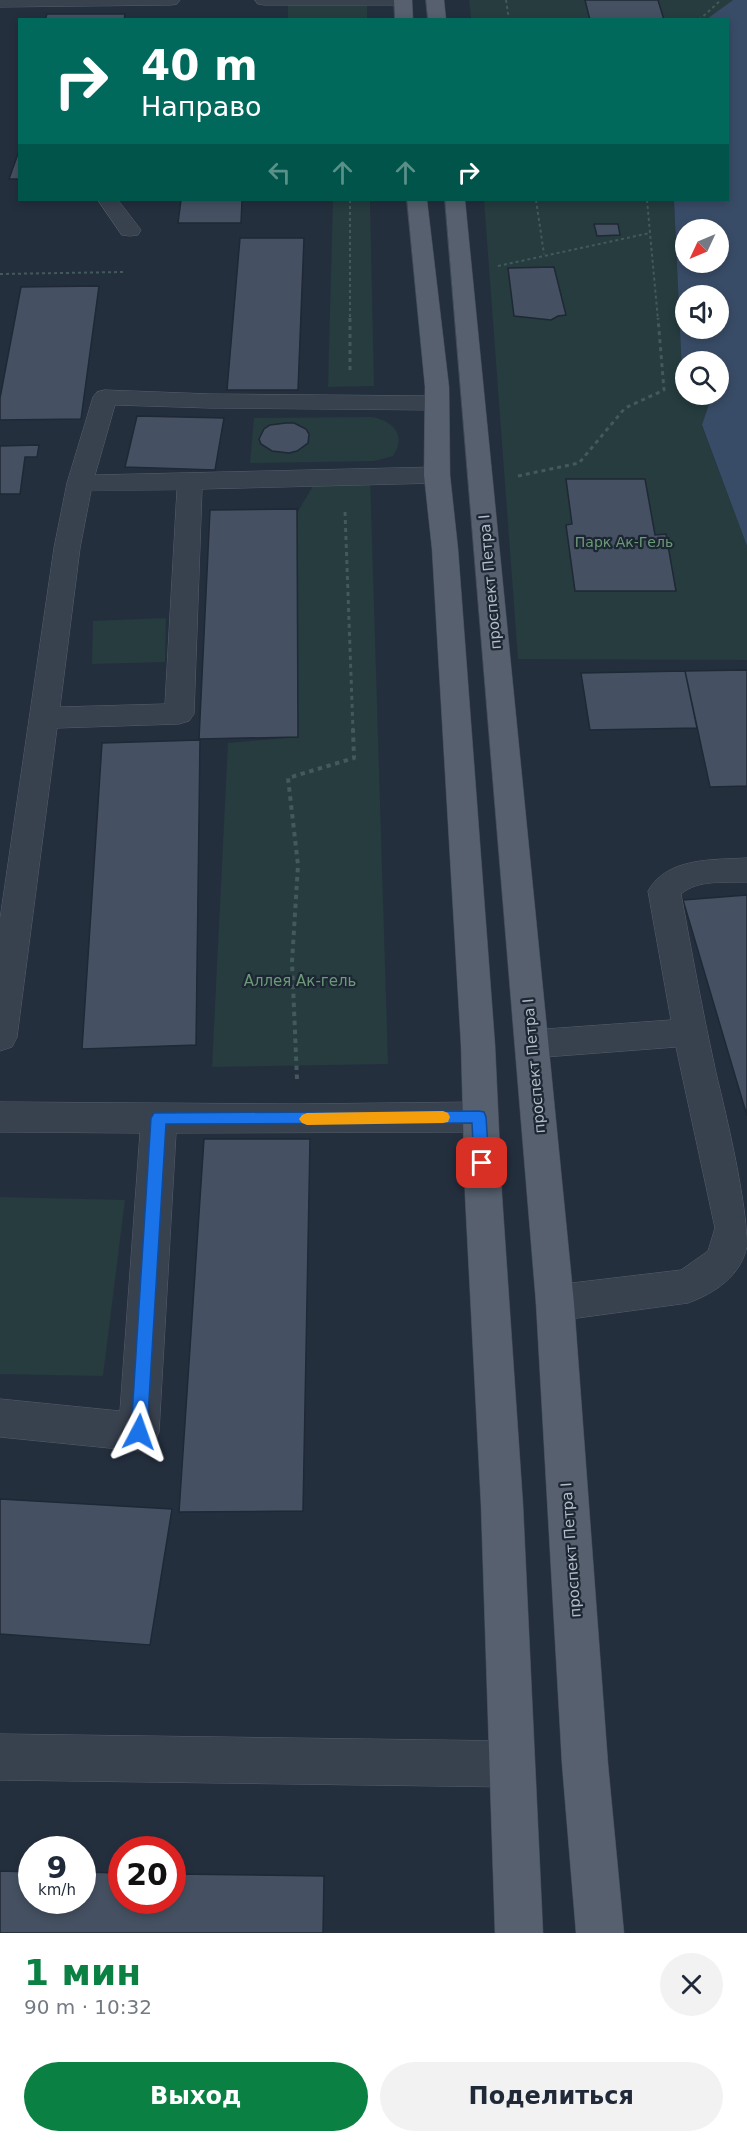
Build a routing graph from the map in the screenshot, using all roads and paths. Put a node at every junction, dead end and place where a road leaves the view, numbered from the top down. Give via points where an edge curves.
1 (141, 0) edge
2 (171, 0) edge
3 (264, 0) edge
4 (403, 0) edge
5 (435, 0) edge
6 (506, 0) edge
7 (721, 0) edge
8 (0, 2) edge
9 (135, 18) edge
10 (404, 18) edge
11 (437, 18) edge
12 (509, 18) edge
13 (701, 18) edge
14 (109, 201) edge
15 (350, 201) edge
16 (417, 201) edge
17 (454, 201) edge
18 (536, 201) edge
19 (647, 201) edge
20 (130, 230) dead end
21 (650, 233) junction
22 (544, 254) junction
23 (497, 266) dead end
24 (124, 272) dead end
25 (0, 274) edge
26 (351, 401) junction
27 (437, 403) junction
28 (437, 475) junction
29 (515, 477) dead end
30 (344, 478) junction
31 (190, 482) junction
32 (80, 483) junction
33 (44, 718) junction
34 (747, 870) edge
35 (690, 1032) junction
36 (0, 1037) edge
37 (532, 1044) junction
38 (0, 1117) edge
39 (479, 1117) junction
40 (159, 1118) junction
41 (298, 1119) junction
42 (555, 1303) junction
43 (0, 1418) edge
44 (0, 1757) edge
45 (510, 1764) junction
46 (519, 1933) edge
47 (600, 1933) edge

1 - 2 street
1 - 8 street
1 - 9 street
3 - 4 street
4 - 10 main road
5 - 11 main road
6 - 12 path
7 - 13 path
14 - 20 street
15 - 26 path
16 - 27 main road
17 - 37 main road, проспект Петра I
18 - 22 path
19 - 21 path
21 - 22 path
21 - 29 path via 664,390 625,408 579,463
22 - 23 path
24 - 25 path
26 - 27 street
26 - 32 street via 105,397
27 - 28 main road
28 - 30 street
28 - 39 main road via 446,561
30 - 31 street
30 - 41 path via 354,758 288,778 298,865 292,962
31 - 32 street
31 - 33 street via 179,714
32 - 33 street via 67,548
33 - 36 street
34 - 35 street via 685,875 672,880 663,891
35 - 37 street
35 - 42 street via 734,1228 723,1262 688,1286
37 - 42 main road, проспект Петра I
38 - 40 street
39 - 41 street
39 - 45 main road via 508,1634
40 - 41 street
40 - 43 street via 139,1432
42 - 47 main road, проспект Петра I
44 - 45 street
45 - 46 main road

